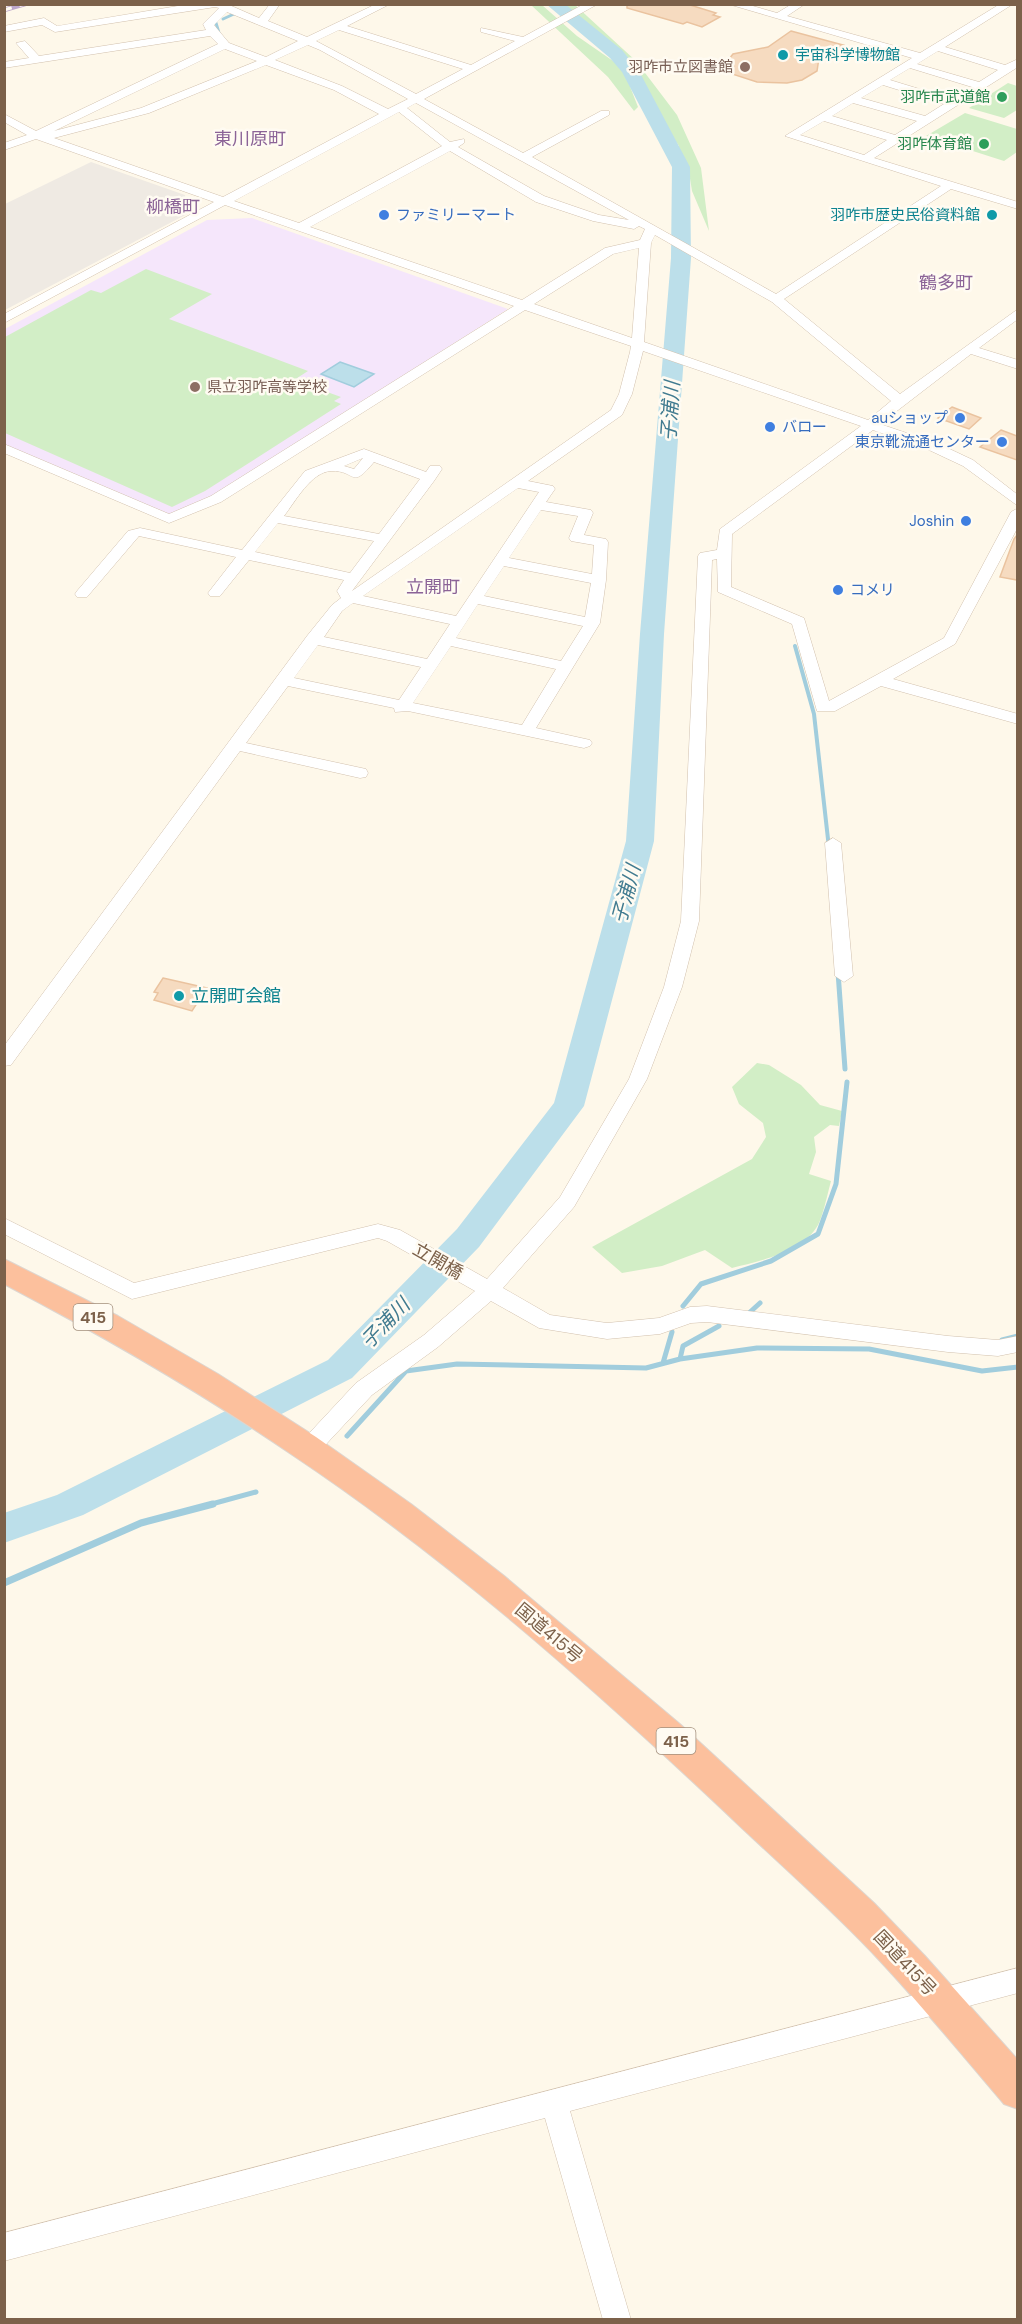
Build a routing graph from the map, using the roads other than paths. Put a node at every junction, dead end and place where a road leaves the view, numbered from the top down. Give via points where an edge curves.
1 (275, 4) edge
2 (361, 4) edge
3 (733, 4) edge
4 (800, 4) edge
5 (1008, 4) edge
6 (218, 6) edge
7 (589, 6) edge
8 (380, 7) edge
9 (778, 17) junction
10 (260, 21) junction
11 (337, 26) junction
12 (186, 27) dead end
13 (210, 28) junction
14 (4, 29) edge
15 (485, 30) dead end
16 (308, 40) junction
17 (522, 40) junction
18 (21, 43) dead end
19 (225, 45) junction
20 (938, 48) junction
21 (107, 50) junction
22 (921, 57) junction
23 (38, 60) junction
24 (267, 60) junction
25 (1017, 62) edge
26 (4, 65) edge
27 (910, 65) junction
28 (70, 68) dead end
29 (471, 68) junction
30 (1006, 69) junction
31 (881, 81) junction
32 (981, 86) junction
33 (417, 98) junction
34 (852, 99) junction
35 (952, 103) junction
36 (4, 111) edge
37 (394, 111) junction
38 (605, 113) dead end
39 (4, 117) edge
40 (823, 117) junction
41 (925, 120) junction
42 (4, 126) edge
43 (477, 130) junction
44 (21, 135) junction
45 (36, 135) junction
46 (897, 139) junction
47 (4, 143) edge
48 (449, 146) junction
49 (4, 147) edge
50 (524, 157) junction
51 (865, 159) junction
52 (950, 185) junction
53 (227, 202) junction
54 (1017, 206) edge
55 (301, 227) junction
56 (648, 236) junction
57 (776, 299) junction
58 (524, 306) junction
59 (1017, 313) edge
60 (4, 319) edge
61 (642, 347) junction
62 (970, 349) junction
63 (1017, 365) edge
64 (900, 401) junction
65 (869, 426) junction
66 (4, 448) edge
67 (516, 483) junction
68 (1017, 502) edge
69 (535, 505) junction
70 (1017, 512) edge
71 (274, 518) junction
72 (169, 519) junction
73 (136, 533) junction
74 (384, 539) junction
75 (109, 543) dead end
76 (724, 554) junction
77 (244, 555) junction
78 (500, 561) junction
79 (354, 578) junction
80 (599, 580) junction
81 (215, 593) dead end
82 (82, 594) dead end
83 (349, 598) junction
84 (474, 599) junction
85 (460, 621) junction
86 (592, 623) junction
87 (312, 639) junction
88 (447, 640) junction
89 (430, 664) junction
90 (566, 667) junction
91 (282, 680) junction
92 (879, 680) junction
93 (402, 707) junction
94 (1017, 719) edge
95 (526, 732) junction
96 (584, 743) dead end
97 (235, 745) junction
98 (360, 773) dead end
99 (833, 843) dead end
100 (844, 976) dead end
101 (4, 1060) edge
102 (4, 1225) edge
103 (4, 1270) edge
104 (486, 1288) junction
105 (1017, 1344) edge
106 (301, 1443) junction
107 (1017, 1980) edge
108 (939, 2000) junction
109 (1017, 2090) edge
110 (554, 2101) junction
111 (4, 2247) edge
112 (617, 2319) edge

1 - 10 street
2 - 8 street
3 - 9 street
4 - 9 street
5 - 20 street
6 - 10 street
6 - 13 street
6 - 14 street via 55,29 44,21
7 - 17 street
8 - 11 street
9 - 22 street
10 - 16 street
11 - 16 street
11 - 29 street
12 - 13 street
13 - 19 street
13 - 21 street
15 - 17 street
16 - 24 street
16 - 33 street
17 - 29 street
18 - 23 street
19 - 24 street
19 - 45 street
20 - 22 street
20 - 30 street
21 - 23 street
21 - 28 street
22 - 27 street
23 - 26 street
24 - 37 street
24 - 45 street via 211,87 148,110 57,135
25 - 30 street
27 - 31 street
27 - 32 street
29 - 33 street
30 - 32 street
31 - 34 street
31 - 35 street
32 - 35 street
33 - 37 street
33 - 43 street
34 - 40 street
34 - 41 street
35 - 41 street
36 - 44 street via 19,121
37 - 48 street
37 - 53 street
38 - 50 street
39 - 44 street
40 - 46 street
40 - 51 street via 791,136
41 - 46 street
42 - 44 street
43 - 48 street
43 - 50 street
44 - 45 street
44 - 47 street
44 - 49 street
45 - 53 street
46 - 51 street
48 - 55 street
48 - 56 street via 556,206
50 - 56 street
51 - 52 street
52 - 54 street
52 - 57 street
53 - 55 street
53 - 60 street
55 - 58 street
56 - 57 street via 717,264
56 - 58 street via 609,251
56 - 61 street
57 - 64 street
58 - 61 street
58 - 72 street via 216,499
59 - 62 street
61 - 65 street
61 - 67 street via 617,412
62 - 63 street
62 - 64 street
64 - 65 street
65 - 68 street via 956,456
65 - 76 street via 732,525 725,532
66 - 72 street
67 - 69 street via 548,489
67 - 83 street
69 - 78 street
69 - 80 street via 586,513 576,538 601,542
70 - 92 street via 950,641
71 - 74 street
71 - 74 street via 309,474 364,453 432,474
71 - 77 street
72 - 73 street
73 - 75 street
73 - 77 street
73 - 82 street
74 - 79 street
76 - 92 street via 723,589 799,621 823,708
76 - 104 street via 705,556 690,921 674,987 638,1079 567,1202
77 - 79 street
77 - 81 street
78 - 80 street
78 - 84 street
79 - 83 street via 344,591
80 - 86 street
83 - 85 street
83 - 87 street via 326,619
84 - 85 street
84 - 86 street
85 - 88 street
86 - 90 street
87 - 89 street
87 - 91 street
88 - 89 street
88 - 90 street
89 - 93 street
90 - 95 street
91 - 93 street
91 - 97 street
92 - 94 street
93 - 95 street
95 - 96 street
97 - 98 street
97 - 101 street
99 - 100 street
102 - 104 street, 立開橋 via 132,1291 378,1231 393,1235
103 - 106 highway, 国道415号 / 415 via 180,1366
104 - 105 street, 立開橋 via 546,1322 607,1330 660,1326 690,1315 707,1314 948,1344 998,1348
104 - 106 street via 431,1341 364,1389
106 - 108 highway, 国道415号 / 415 via 468,1564 667,1732 893,1949
107 - 108 street
108 - 109 highway, 国道415号 / 415
108 - 110 street
110 - 111 street
110 - 112 street

